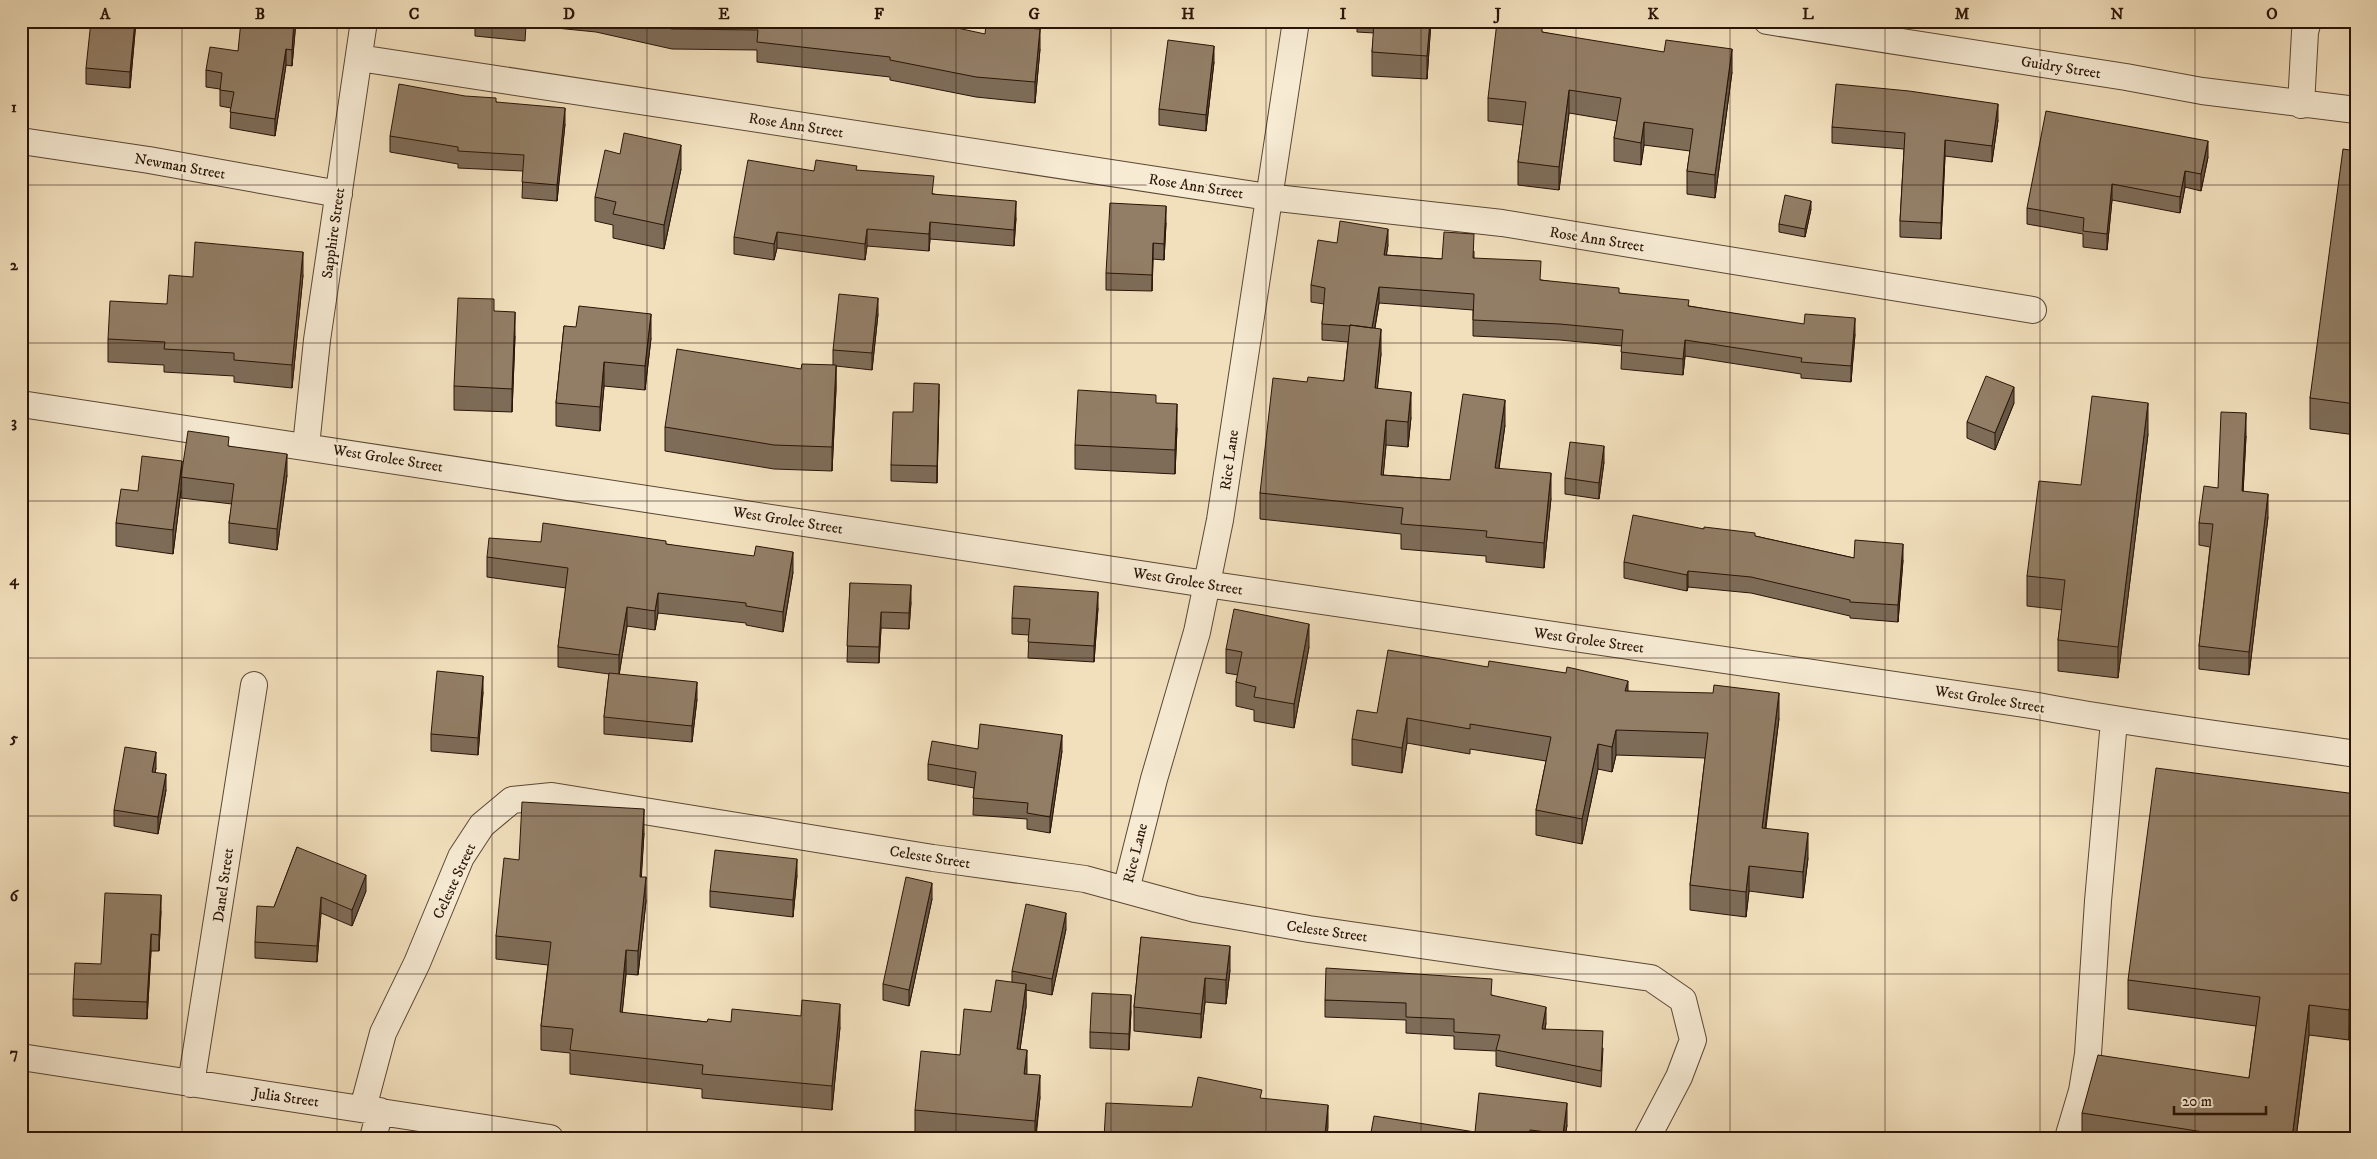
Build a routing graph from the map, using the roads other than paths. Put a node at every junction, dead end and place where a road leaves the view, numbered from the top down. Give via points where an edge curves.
1 (364, 21) edge
2 (1296, 21) edge
3 (1767, 21) edge
4 (2308, 21) edge
5 (359, 58) junction
6 (2302, 105) junction
7 (2356, 110) edge
8 (21, 141) edge
9 (339, 194) junction
10 (1268, 197) junction
11 (2033, 310) dead end
12 (21, 404) edge
13 (306, 446) junction
14 (1206, 584) junction
15 (254, 685) dead end
16 (2114, 721) junction
17 (2356, 754) edge
18 (1126, 890) junction
19 (21, 1057) edge
20 (191, 1084) junction
21 (372, 1110) junction
22 (373, 1138) edge
23 (550, 1138) edge
24 (1647, 1138) edge
25 (2068, 1138) edge

1 - 5 street, Sapphire Street
2 - 10 street, Rice Lane
3 - 6 street, Guidry Street
4 - 6 street
5 - 9 street, Sapphire Street
5 - 10 street, Rose Ann Street
6 - 7 street, Guidry Street
8 - 9 street, Newman Street
9 - 13 street, Sapphire Street
10 - 11 street, Rose Ann Street via 1502,223
10 - 14 street, Rice Lane via 1220,520
12 - 13 street, West Grolee Street
13 - 14 street, West Grolee Street
14 - 16 street, West Grolee Street via 2038,706
14 - 18 street, Rice Lane via 1197,632
15 - 20 street, Danel Street
16 - 17 street, West Grolee Street
16 - 25 street via 2088,1054 2082,1091
18 - 21 street, Celeste Street via 1085,880 552,796 512,800 482,825 461,857 383,1033
18 - 24 street, Celeste Street via 1195,909 1309,929 1651,978 1683,1000 1693,1040
19 - 20 street, Julia Street
20 - 21 street, Julia Street
21 - 22 street, Celeste Street
21 - 23 street, Julia Street

